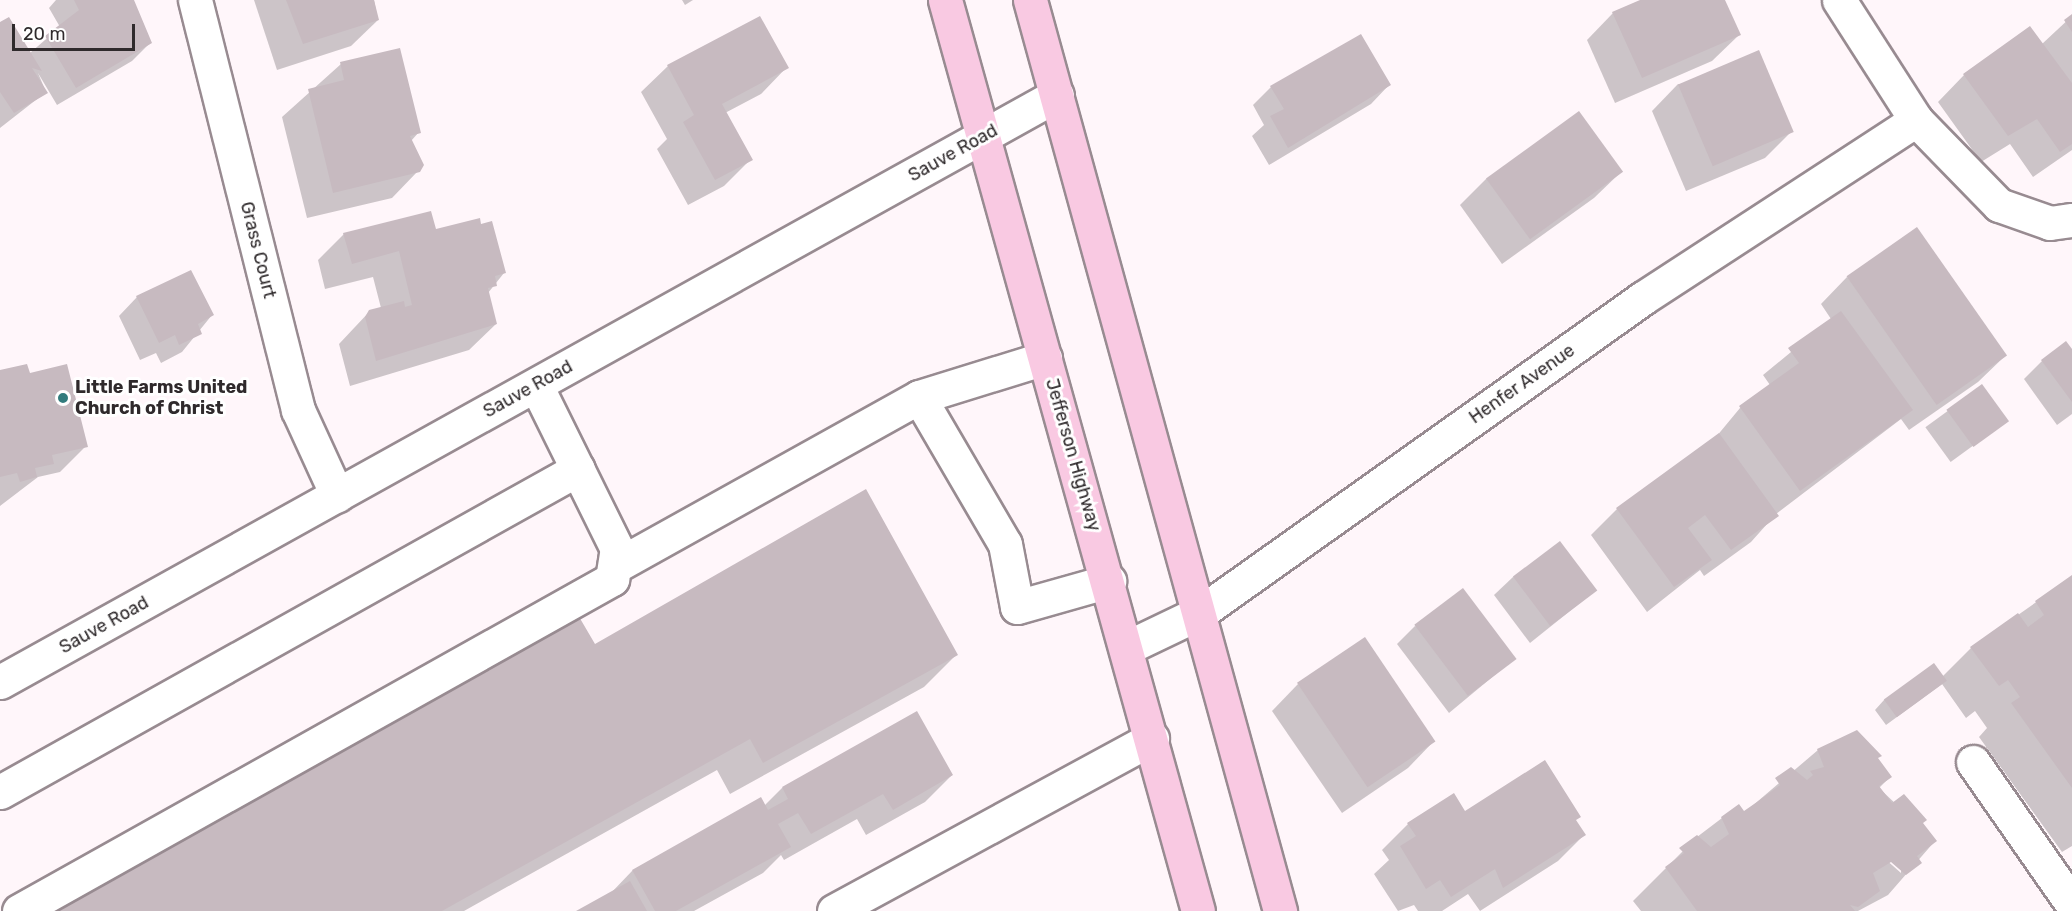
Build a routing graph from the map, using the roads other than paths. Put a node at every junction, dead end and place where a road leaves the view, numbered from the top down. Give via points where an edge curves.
1 (195, 0) edge
2 (945, 0) edge
3 (1030, 0) edge
4 (1839, 0) edge
5 (1057, 95) junction
6 (1916, 120) junction
7 (982, 137) junction
8 (2072, 220) edge
9 (1045, 358) junction
10 (536, 385) junction
11 (919, 397) junction
12 (578, 469) junction
13 (337, 495) junction
14 (619, 564) junction
15 (1109, 581) junction
16 (1201, 612) junction
17 (1128, 647) junction
18 (0, 682) edge
19 (1152, 738) junction
20 (1973, 762) dead end
21 (0, 792) edge
22 (2072, 904) edge
23 (19, 911) edge
24 (834, 911) edge
25 (1198, 911) edge
26 (1280, 911) edge

1 - 13 street, Grass Court via 298,410
2 - 7 main road, Jefferson Highway
3 - 5 main road
4 - 6 street
5 - 7 street, Sauve Road
5 - 16 main road
6 - 8 street via 1999,205 2050,223
6 - 16 street, Henfer Avenue via 1643,298
7 - 9 main road, Jefferson Highway
7 - 10 street, Sauve Road
9 - 11 street
9 - 15 main road, Jefferson Highway
10 - 12 street
10 - 13 street, Sauve Road
11 - 14 street
11 - 15 street via 1005,544 1017,607
12 - 14 street via 610,531
12 - 21 street
13 - 18 street, Sauve Road
14 - 23 street via 612,579
15 - 17 main road, Jefferson Highway
16 - 17 street, Henfer Avenue
16 - 26 main road
17 - 19 main road, Jefferson Highway
19 - 24 street
19 - 25 main road, Jefferson Highway
20 - 22 street

